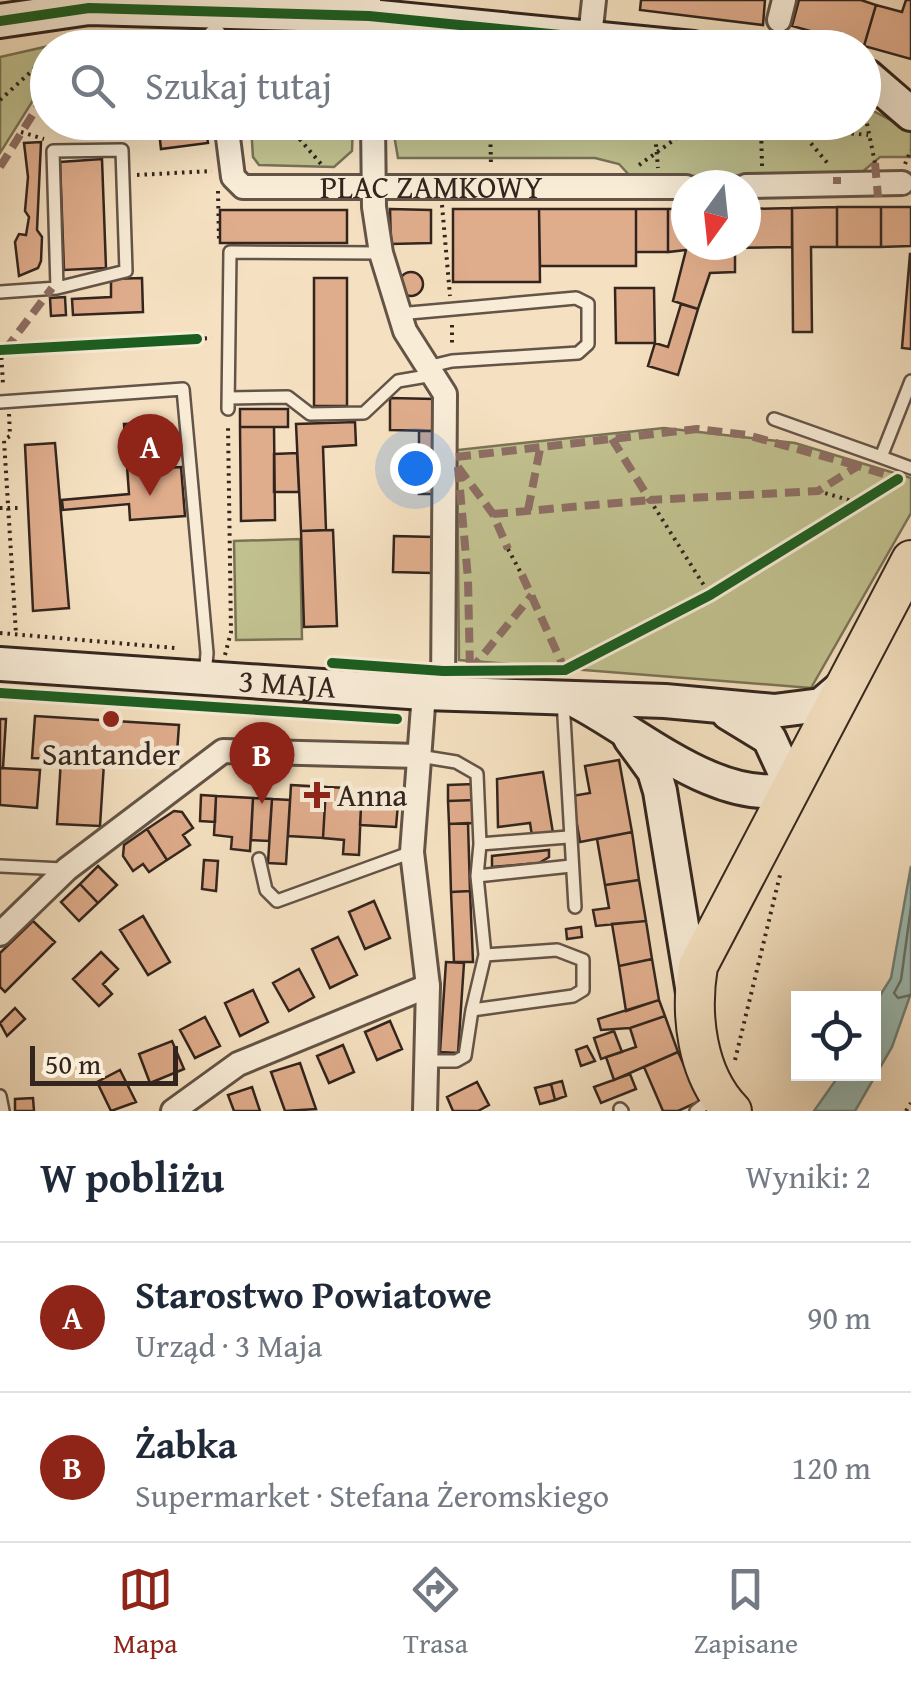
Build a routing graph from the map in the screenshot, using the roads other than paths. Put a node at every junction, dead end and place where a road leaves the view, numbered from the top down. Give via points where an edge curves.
1 (594, 0) edge
2 (0, 21) edge
3 (369, 21) edge
4 (493, 30) edge
5 (591, 30) edge
6 (881, 85) edge
7 (911, 86) edge
8 (881, 95) edge
9 (911, 114) edge
10 (228, 140) edge
11 (373, 140) edge
12 (902, 183) dead end
13 (374, 185) junction
14 (761, 186) edge
15 (671, 187) edge
16 (381, 252) junction
17 (57, 288) junction
18 (0, 292) edge
19 (398, 314) junction
20 (435, 378) junction
21 (911, 381) edge
22 (2, 401) edge
23 (774, 420) dead end
24 (881, 458) junction
25 (911, 468) edge
26 (911, 560) edge
27 (0, 664) edge
28 (206, 664) junction
29 (848, 682) junction
30 (433, 694) junction
31 (567, 699) junction
32 (704, 706) junction
33 (613, 720) junction
34 (418, 756) junction
35 (792, 788) junction
36 (568, 837) junction
37 (480, 844) junction
38 (412, 852) junction
39 (259, 858) dead end
40 (0, 866) edge
41 (571, 866) junction
42 (67, 869) junction
43 (477, 876) junction
44 (575, 908) dead end
45 (0, 934) edge
46 (486, 955) junction
47 (428, 986) junction
48 (693, 994) junction
49 (472, 1010) junction
50 (428, 1061) junction
51 (0, 1096) edge
52 (719, 1098) edge
53 (4, 1111) edge
54 (174, 1111) edge
55 (425, 1111) edge

1 - 5 street
2 - 3 main road via 89,8
3 - 4 main road
6 - 7 main road
8 - 9 main road
10 - 13 street, PLAC ZAMKOWY via 233,177 243,187
11 - 13 street
12 - 14 street
13 - 15 street, PLAC ZAMKOWY
13 - 16 street
16 - 19 street
16 - 20 lane via 230,252 228,403 288,397 310,414 364,413 398,381
17 - 17 lane via 126,270 122,150 53,152
17 - 18 lane
19 - 20 street
19 - 20 lane via 576,298 588,304 588,340 578,353 452,361
20 - 30 street
21 - 24 lane
22 - 28 lane via 184,389
23 - 24 lane
24 - 25 lane
26 - 29 main road
27 - 28 main road, 3 MAJA
28 - 30 main road, 3 MAJA
29 - 32 main road, 3 MAJA via 830,700 806,708
29 - 35 main road
30 - 31 main road, 3 MAJA
30 - 34 street
31 - 32 main road, 3 MAJA
31 - 33 main road, 3 MAJA
31 - 36 lane
32 - 35 main road, 3 MAJA via 730,713 769,738
33 - 35 main road, 3 MAJA via 724,786
33 - 48 main road via 641,749 660,792
34 - 37 lane via 456,762 477,774
34 - 38 street
34 - 42 street via 224,751
35 - 48 main road via 703,952
36 - 37 lane
36 - 41 lane
37 - 43 lane
38 - 39 lane via 278,901 266,890
38 - 47 street
40 - 42 lane
41 - 43 lane
41 - 44 lane
42 - 45 street
43 - 46 lane
46 - 49 lane
46 - 49 lane via 568,951 583,960 586,980 573,996
47 - 50 street
47 - 54 street via 238,1064
48 - 52 main road via 704,1065
49 - 50 lane via 462,1060
50 - 55 street
51 - 53 lane

